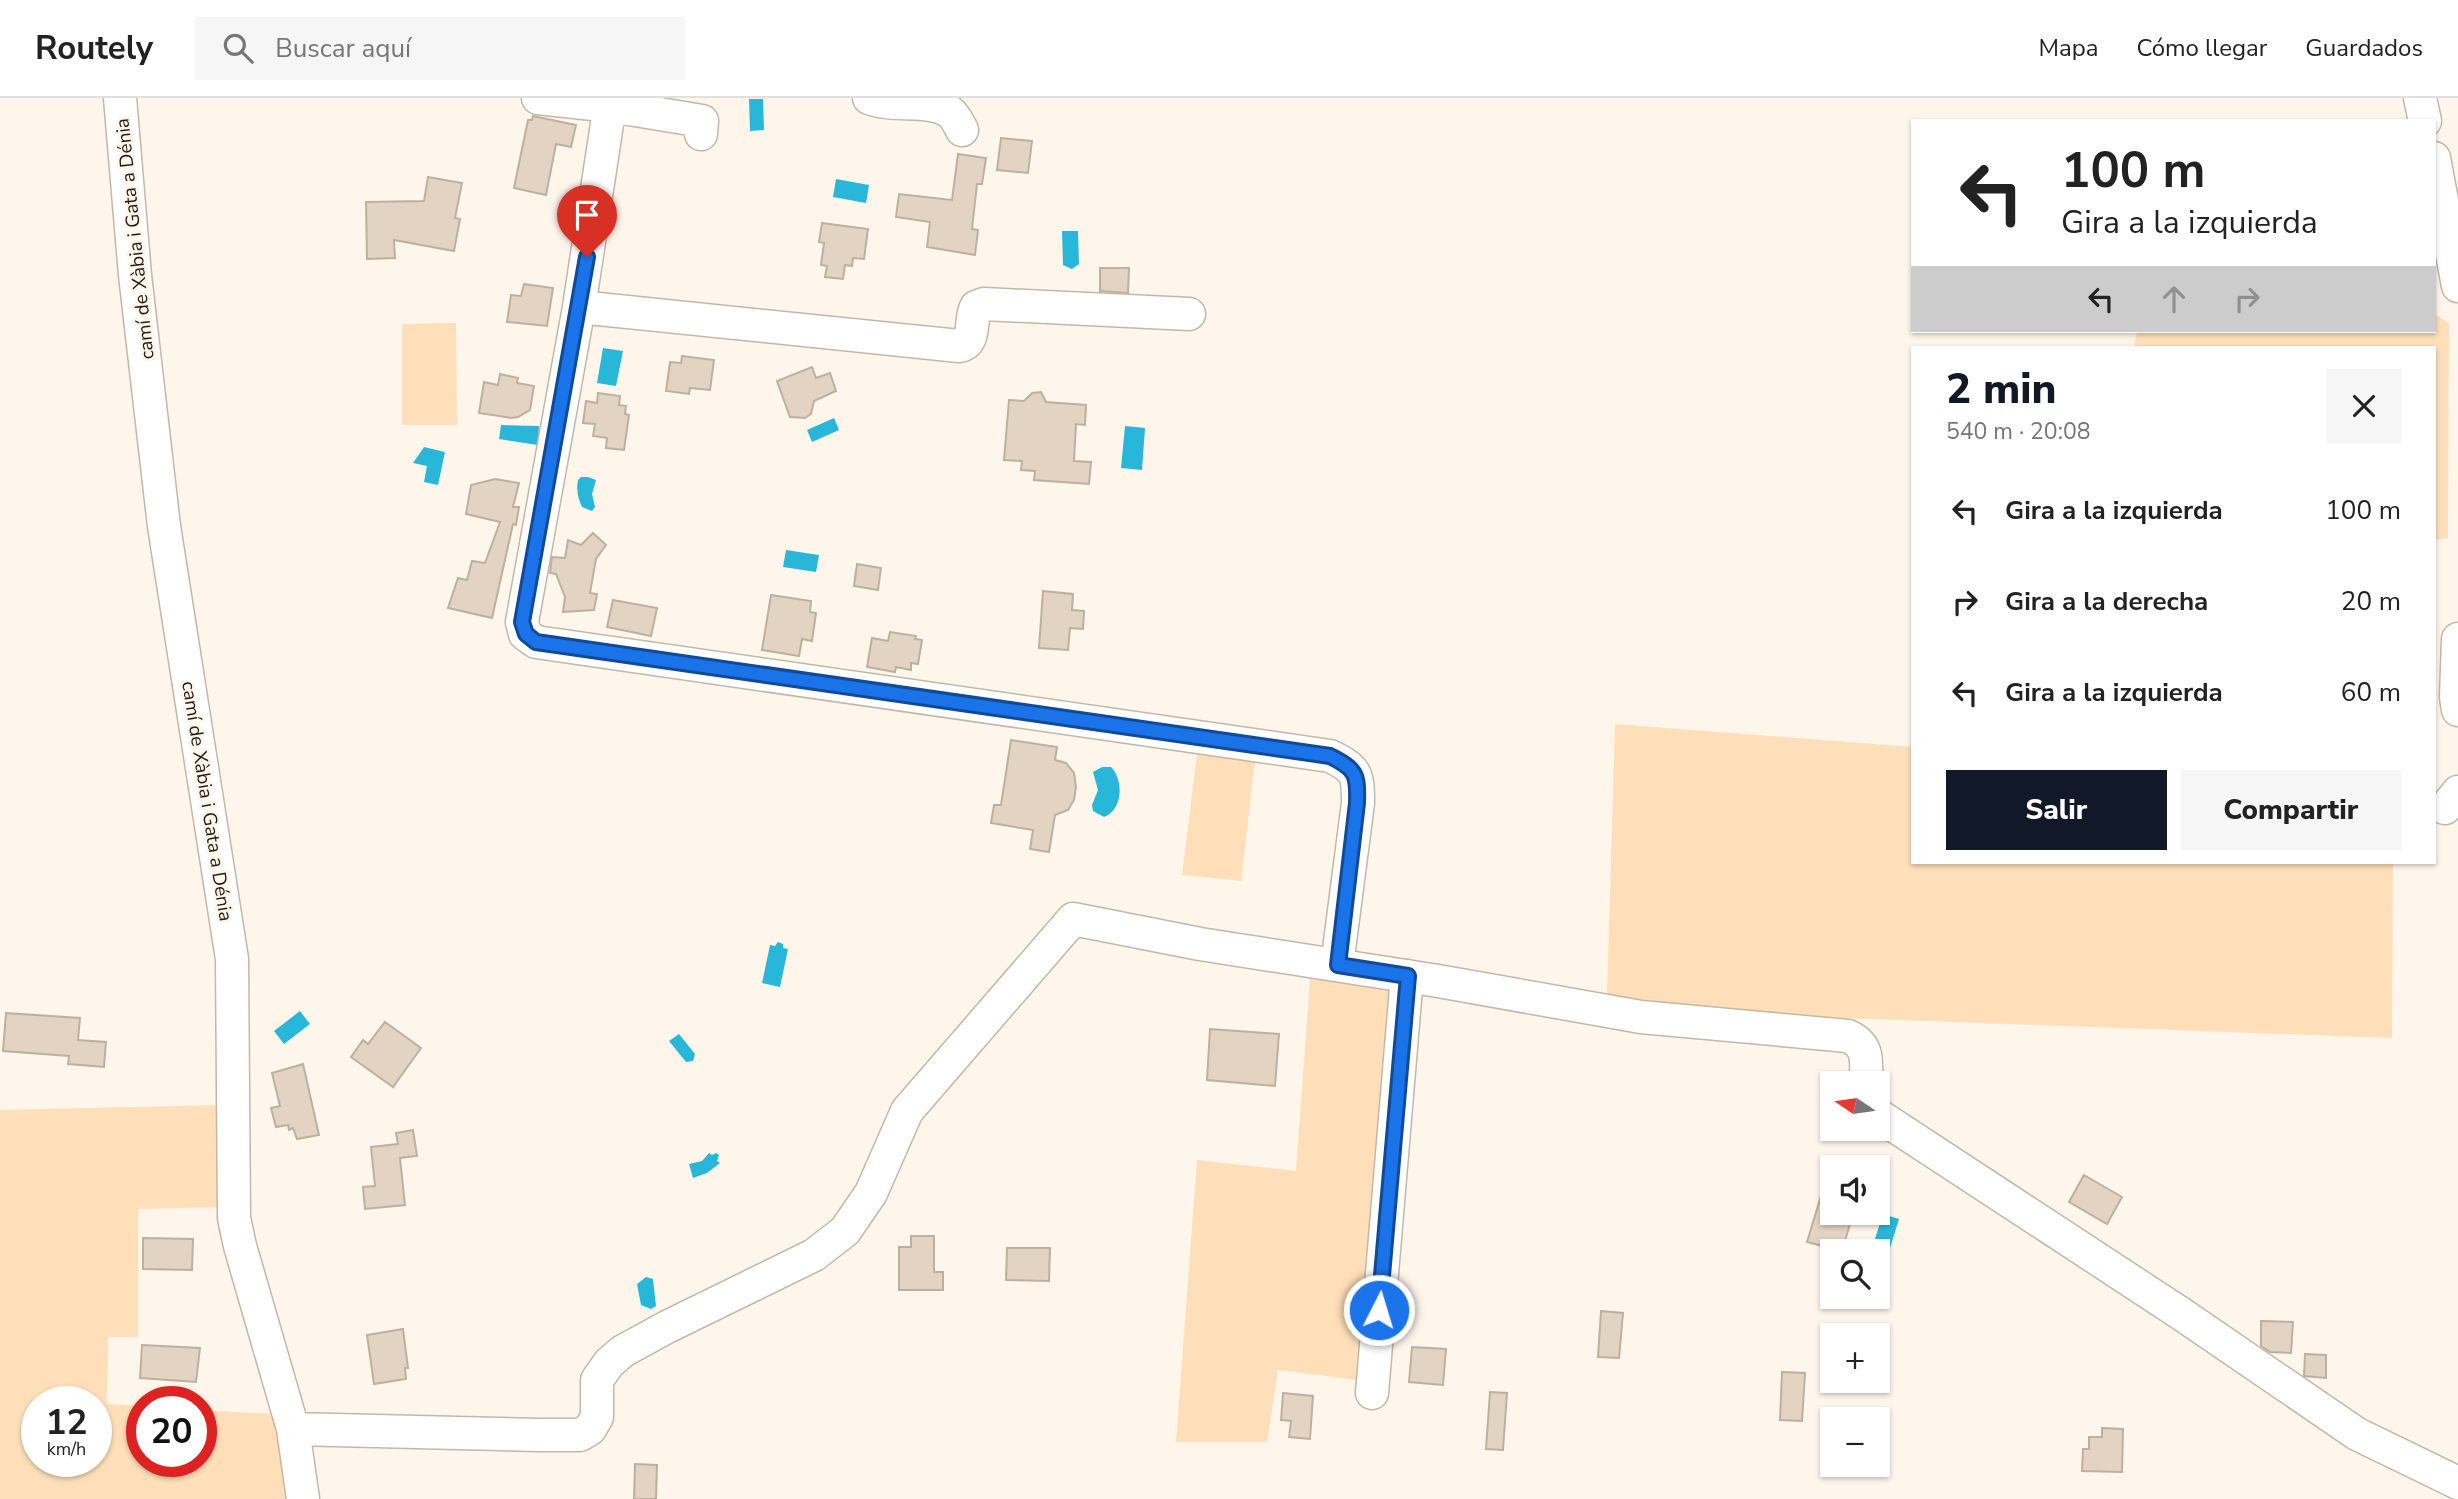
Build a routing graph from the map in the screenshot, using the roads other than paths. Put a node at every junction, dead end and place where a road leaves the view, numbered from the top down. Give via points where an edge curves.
1 (120, 98) edge
2 (538, 98) edge
3 (869, 98) edge
4 (2420, 98) edge
5 (611, 102) edge
6 (2425, 119) edge
7 (962, 130) dead end
8 (701, 134) dead end
9 (2436, 169) edge
10 (2458, 286) edge
11 (579, 307) junction
12 (1189, 314) dead end
13 (2458, 639) edge
14 (2458, 710) edge
15 (1338, 965) junction
16 (1408, 976) junction
17 (1866, 1071) edge
18 (1890, 1123) edge
19 (1372, 1393) dead end
20 (293, 1429) junction
21 (2458, 1483) edge
22 (303, 1499) edge

1 - 20 street, camí de Xàbia i Gata a Dénia via 164,526 232,959 234,1218
2 - 5 street
3 - 7 street via 935,103 950,112
4 - 6 street
5 - 8 street via 702,121
5 - 11 street
9 - 10 street
11 - 12 street via 959,346 970,341 972,313 984,304
11 - 15 street via 522,622 526,634 536,642 1330,756 1351,768 1358,780
13 - 14 street
15 - 16 street
15 - 20 street via 1073,919 907,1111 870,1193 845,1231 814,1255 623,1351 597,1380 597,1417 590,1429 580,1434 539,1435
16 - 17 street via 1641,1017 1848,1036 1865,1051
16 - 19 street
18 - 21 street via 2357,1434
20 - 22 street, camí de Xàbia i Gata a Dénia

